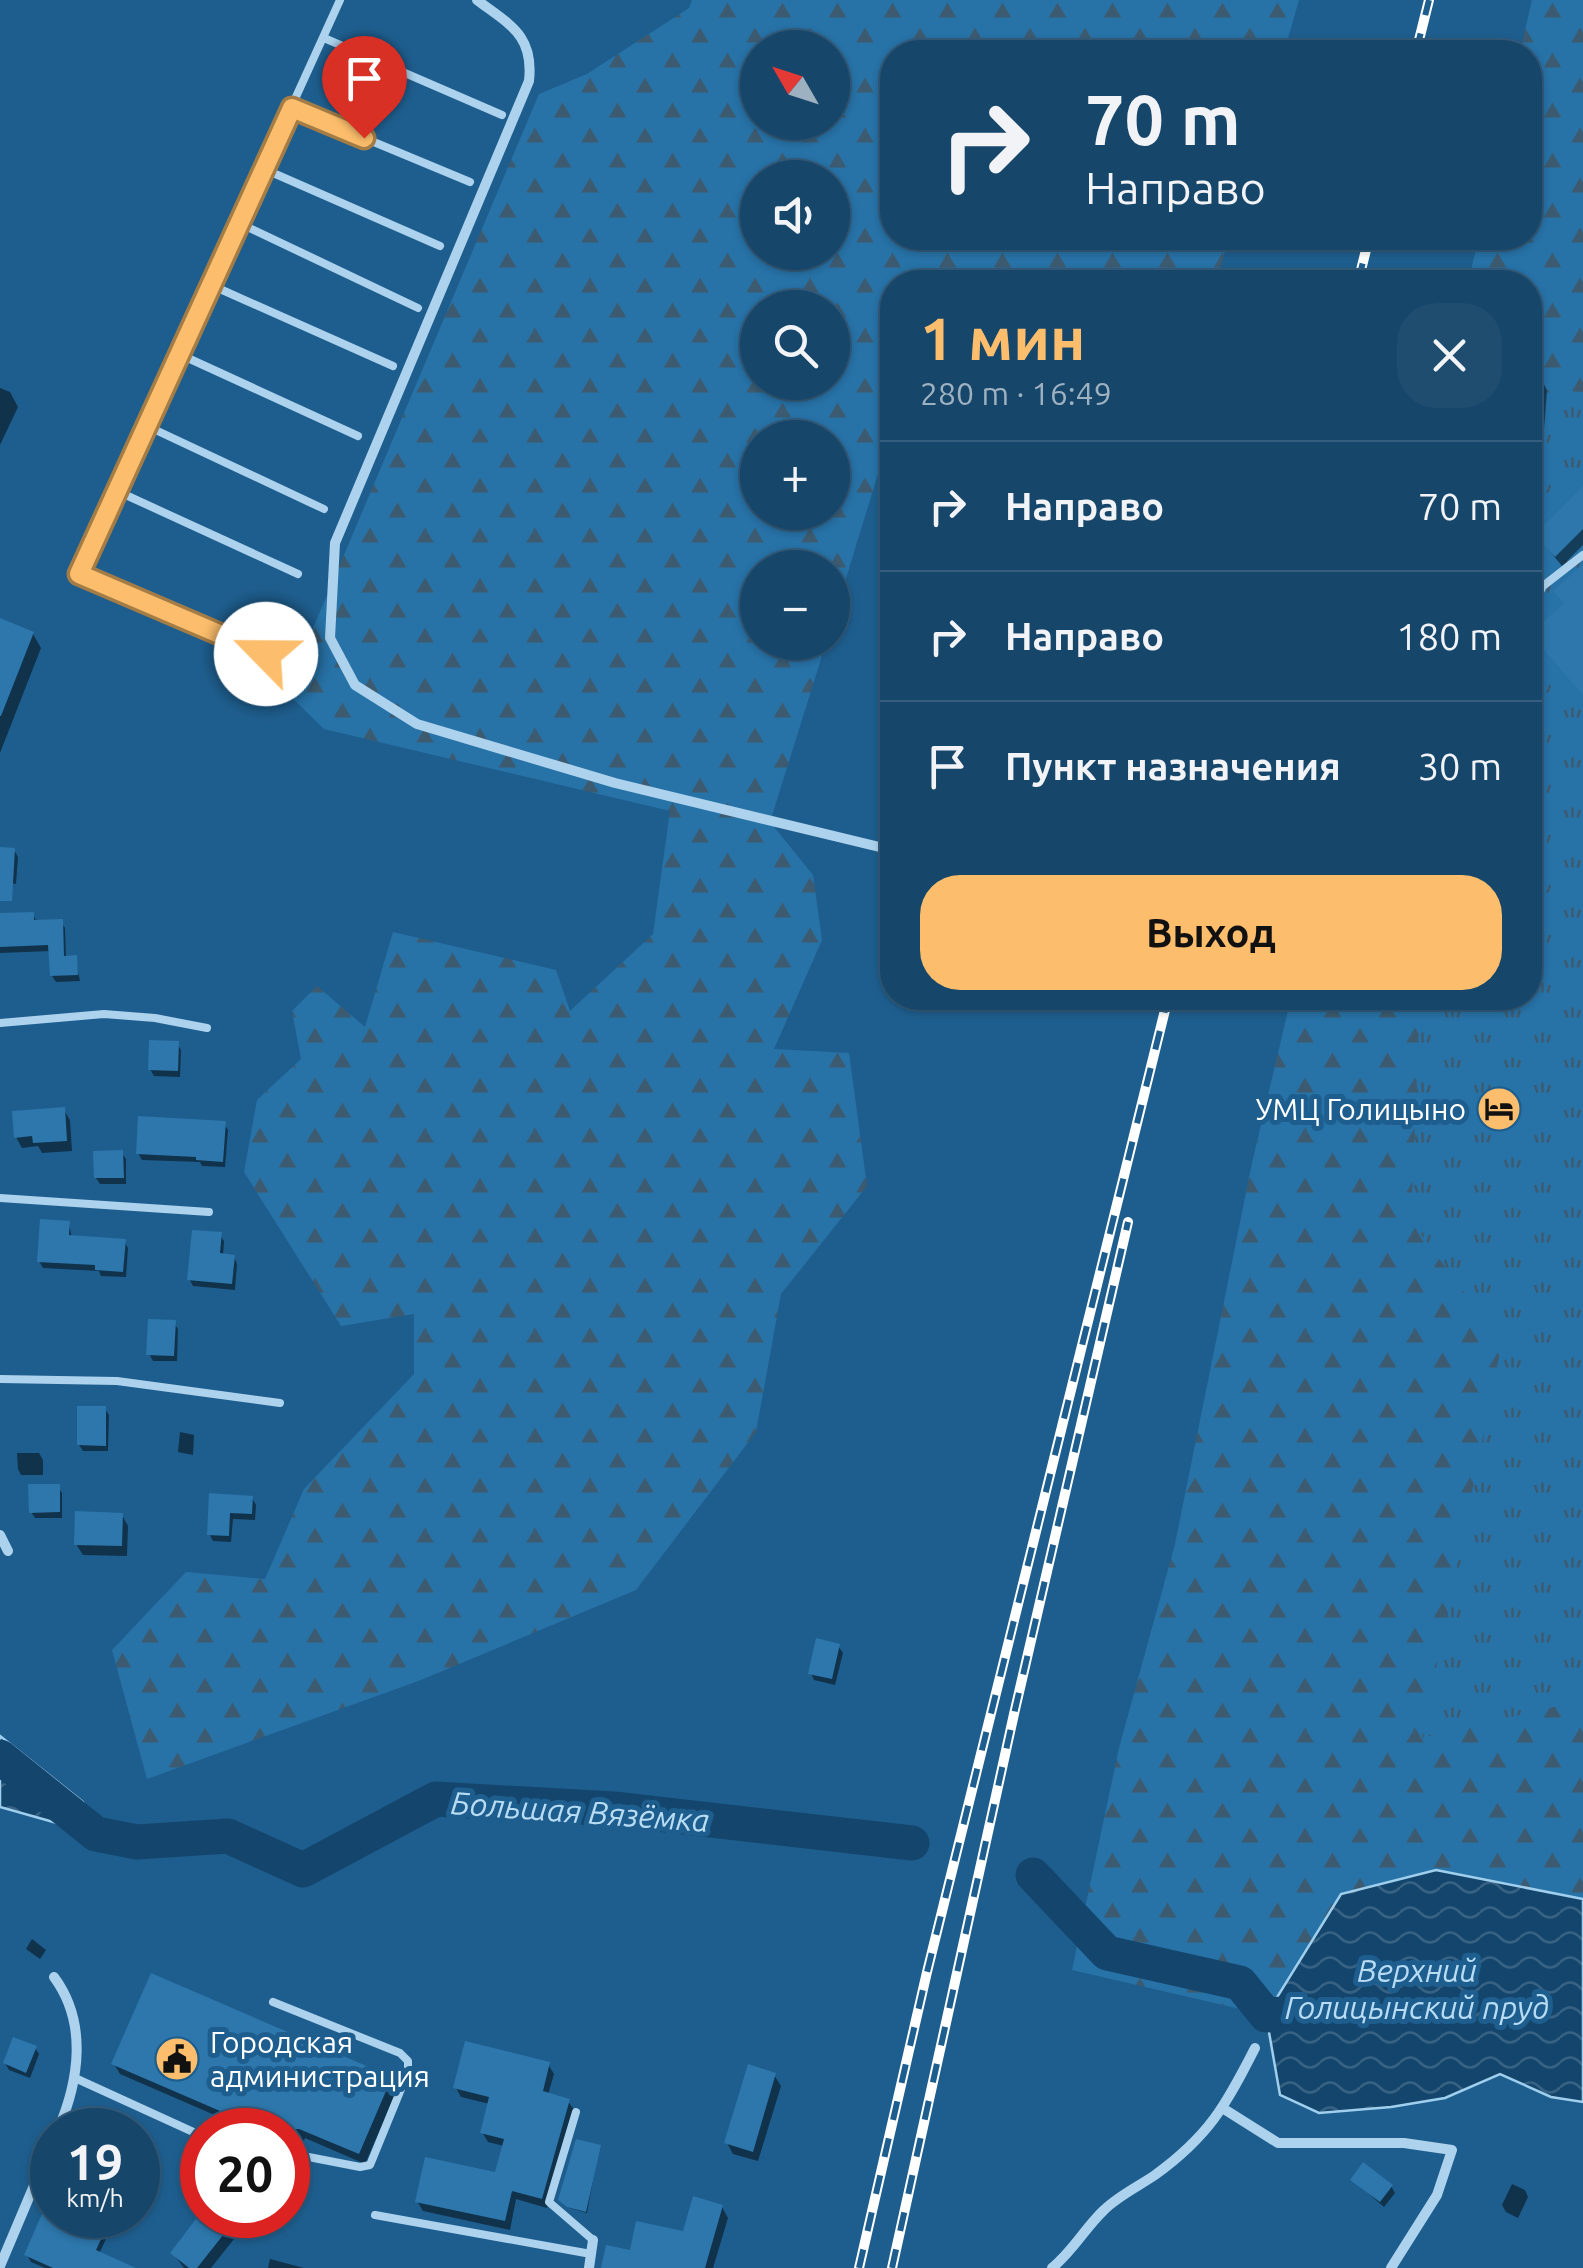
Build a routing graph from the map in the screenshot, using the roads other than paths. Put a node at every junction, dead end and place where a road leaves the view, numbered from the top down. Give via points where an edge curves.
1 (340, 0) edge
2 (477, 0) edge
3 (324, 38) junction
4 (292, 108) junction
5 (502, 115) dead end
6 (264, 169) junction
7 (470, 182) dead end
8 (240, 222) junction
9 (440, 246) dead end
10 (211, 285) junction
11 (418, 308) dead end
12 (180, 354) junction
13 (393, 366) dead end
14 (147, 426) junction
15 (358, 436) dead end
16 (117, 491) junction
17 (324, 508) dead end
18 (1583, 555) edge
19 (298, 574) dead end
20 (1542, 588) edge
21 (266, 654) dead end
22 (880, 847) edge
23 (0, 1023) edge
24 (207, 1028) dead end
25 (0, 1198) edge
26 (210, 1212) dead end
27 (0, 1378) edge
28 (280, 1404) dead end
29 (0, 1535) edge
30 (8, 1551) dead end
31 (54, 1977) dead end
32 (272, 2002) dead end
33 (1255, 2048) dead end
34 (74, 2078) junction
35 (68, 2108) edge
36 (1224, 2109) junction
37 (576, 2112) dead end
38 (180, 2126) edge
39 (310, 2157) edge
40 (30, 2195) edge
41 (375, 2215) dead end
42 (592, 2240) joint
43 (591, 2254) junction
44 (0, 2266) edge
45 (589, 2268) edge
46 (1052, 2268) edge
47 (1391, 2268) edge

1 - 3 lane
2 - 22 street via 521,34 532,58 529,81 336,543 330,638 354,685 416,724 615,783
3 - 4 lane
3 - 5 lane
4 - 6 lane
4 - 7 lane
6 - 8 lane
6 - 9 lane
8 - 10 lane
8 - 11 lane
10 - 12 lane
10 - 13 lane
12 - 14 lane
12 - 15 lane
14 - 16 lane
14 - 17 lane
16 - 19 lane
16 - 21 lane via 79,574
18 - 20 lane
23 - 24 lane via 104,1014
25 - 26 lane
27 - 28 lane via 117,1381
29 - 30 street
31 - 34 street via 77,2041
32 - 39 lane via 408,2061 370,2165
33 - 36 street
34 - 35 street
34 - 38 lane
36 - 46 street via 1158,2172 1104,2209
36 - 47 street via 1278,2143 1404,2143 1452,2150 1437,2195
37 - 42 lane via 549,2202
40 - 44 street
41 - 43 lane
42 - 43 street
43 - 45 street

